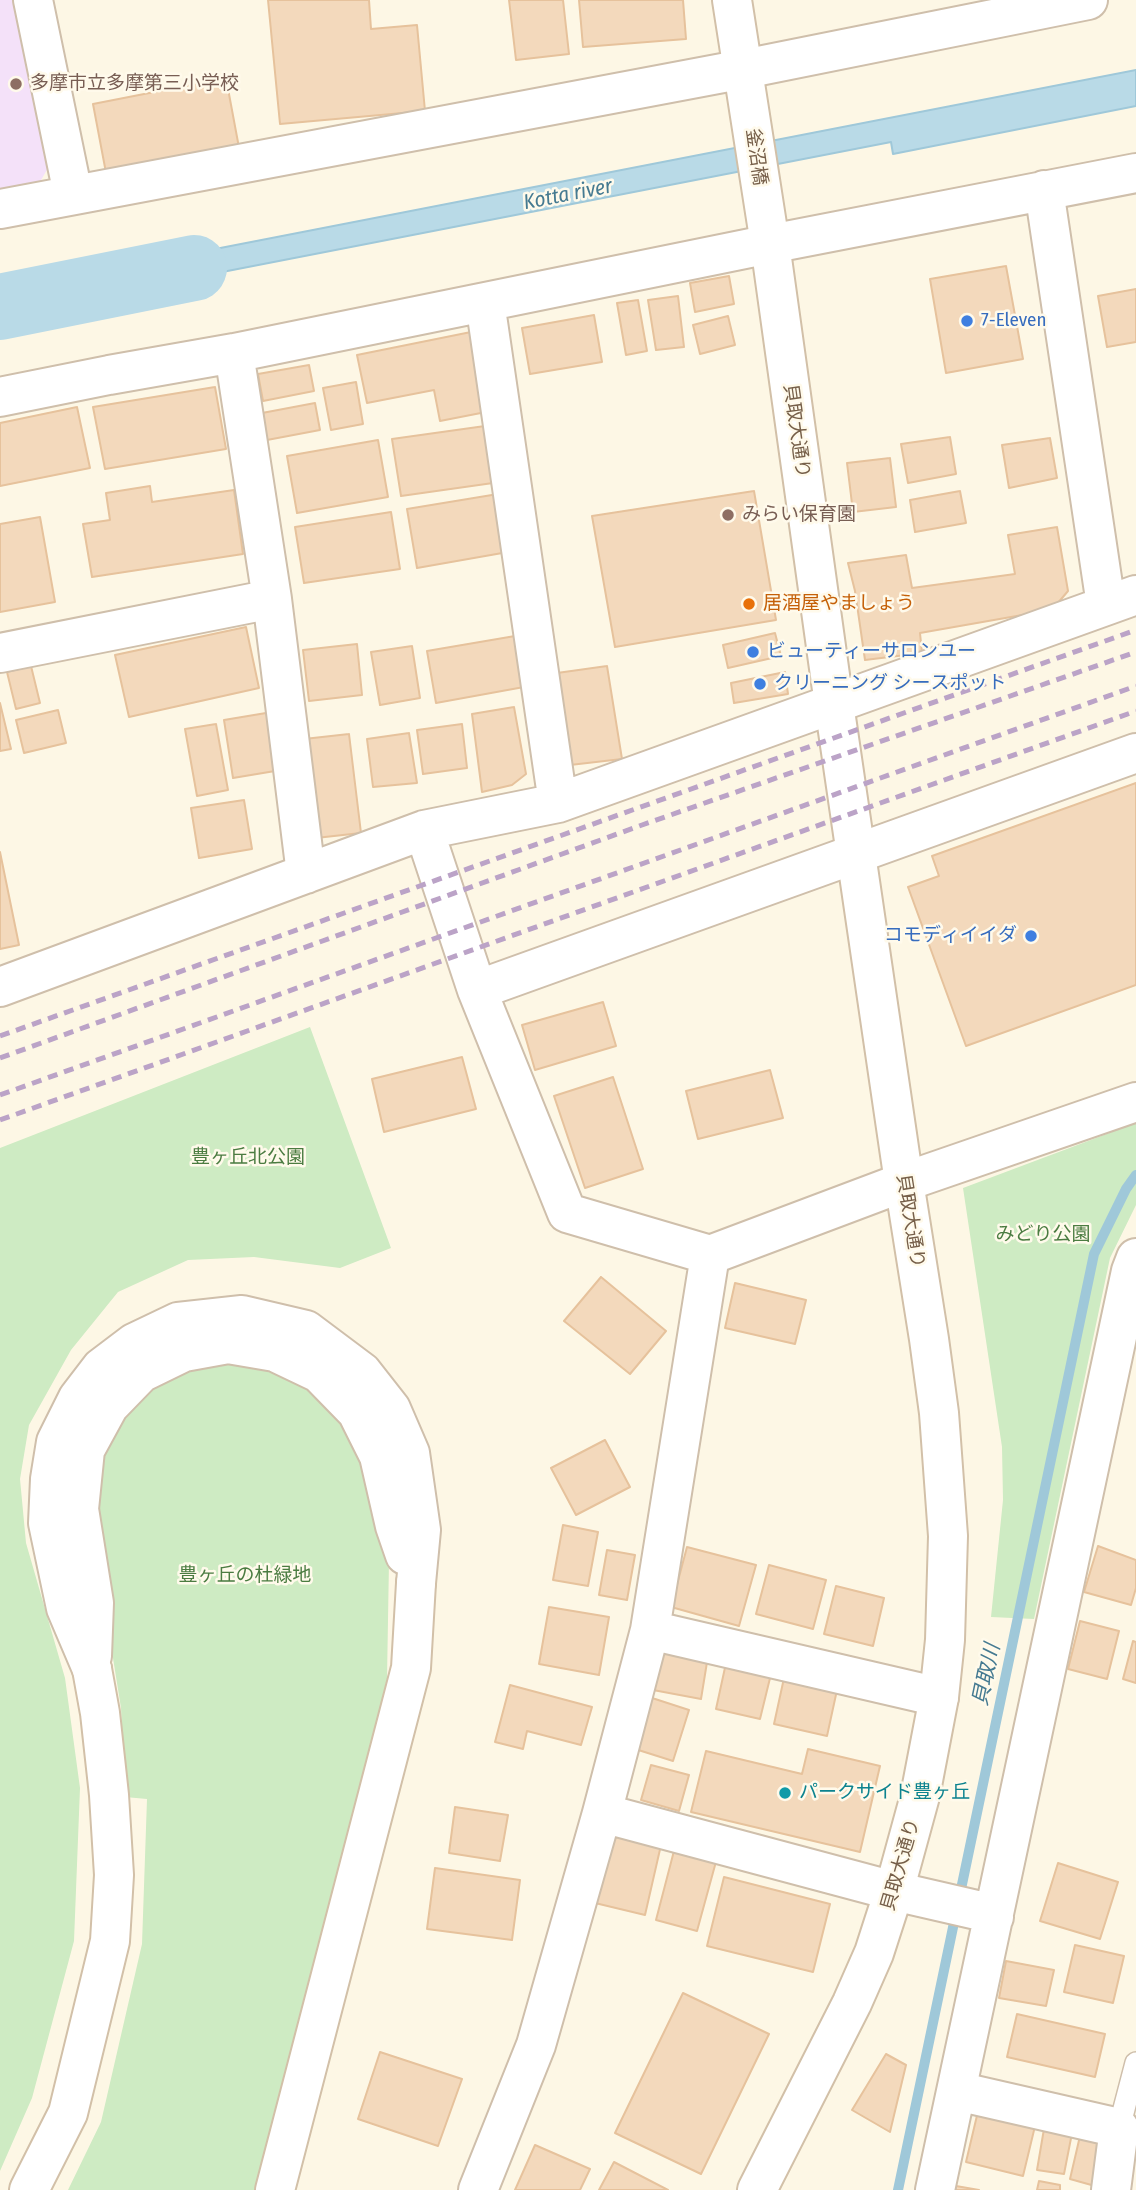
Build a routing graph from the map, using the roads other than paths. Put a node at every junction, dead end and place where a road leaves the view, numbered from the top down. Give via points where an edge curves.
1 (33, 0) edge
2 (732, 0) edge
3 (1088, 0) edge
4 (745, 80) junction
5 (1136, 173) edge
6 (1044, 190) junction
7 (74, 194) junction
8 (0, 209) edge
9 (768, 234) junction
10 (485, 302) junction
11 (234, 353) junction
12 (0, 397) edge
13 (272, 599) junction
14 (1121, 600) edge
15 (0, 653) edge
16 (834, 704) junction
17 (1136, 753) edge
18 (558, 803) junction
19 (424, 830) junction
20 (856, 854) junction
21 (306, 874) junction
22 (0, 987) edge
23 (477, 990) junction
24 (1136, 1102) edge
25 (904, 1182) junction
26 (710, 1255) junction
27 (1136, 1258) edge
28 (650, 1630) junction
29 (939, 1697) junction
30 (602, 1812) junction
31 (894, 1891) junction
32 (988, 1914) junction
33 (1136, 2063) edge
34 (957, 2091) junction
35 (1119, 2128) junction
36 (29, 2190) edge
37 (275, 2190) edge
38 (478, 2190) edge
39 (757, 2190) edge
40 (935, 2190) edge
41 (1111, 2190) edge

1 - 7 street
2 - 4 street
3 - 4 street
4 - 7 street
4 - 9 street, 釜沼橋
5 - 6 street
6 - 9 street
6 - 14 street
7 - 8 street
9 - 10 street
9 - 16 street, 貝取大通り
10 - 11 street
10 - 18 street
11 - 12 street
11 - 13 street
13 - 15 street
13 - 21 street
14 - 16 street
16 - 18 street
16 - 20 street, 貝取大通り
17 - 20 street
18 - 19 street
19 - 21 street
19 - 23 street
20 - 23 street
20 - 25 street, 貝取大通り
21 - 22 street
23 - 26 street via 567,1213
24 - 25 street
25 - 26 street
25 - 29 street, 貝取大通り via 939,1413 946,1498 948,1581
26 - 28 street
27 - 32 street
28 - 29 street
28 - 30 street
29 - 31 street, 貝取大通り via 920,1796
30 - 31 street
30 - 38 street via 536,2045
31 - 32 street
31 - 39 street, 貝取大通り via 852,2003
32 - 34 street
33 - 35 lane
34 - 35 street
34 - 40 street
35 - 41 street
36 - 37 street via 68,2113 110,1941 114,1875 109,1795 92,1669 94,1603 79,1509 85,1450 109,1406 141,1373 184,1352 228,1344 275,1352 318,1373 357,1412 379,1456 395,1526 416,1583 411,1668

